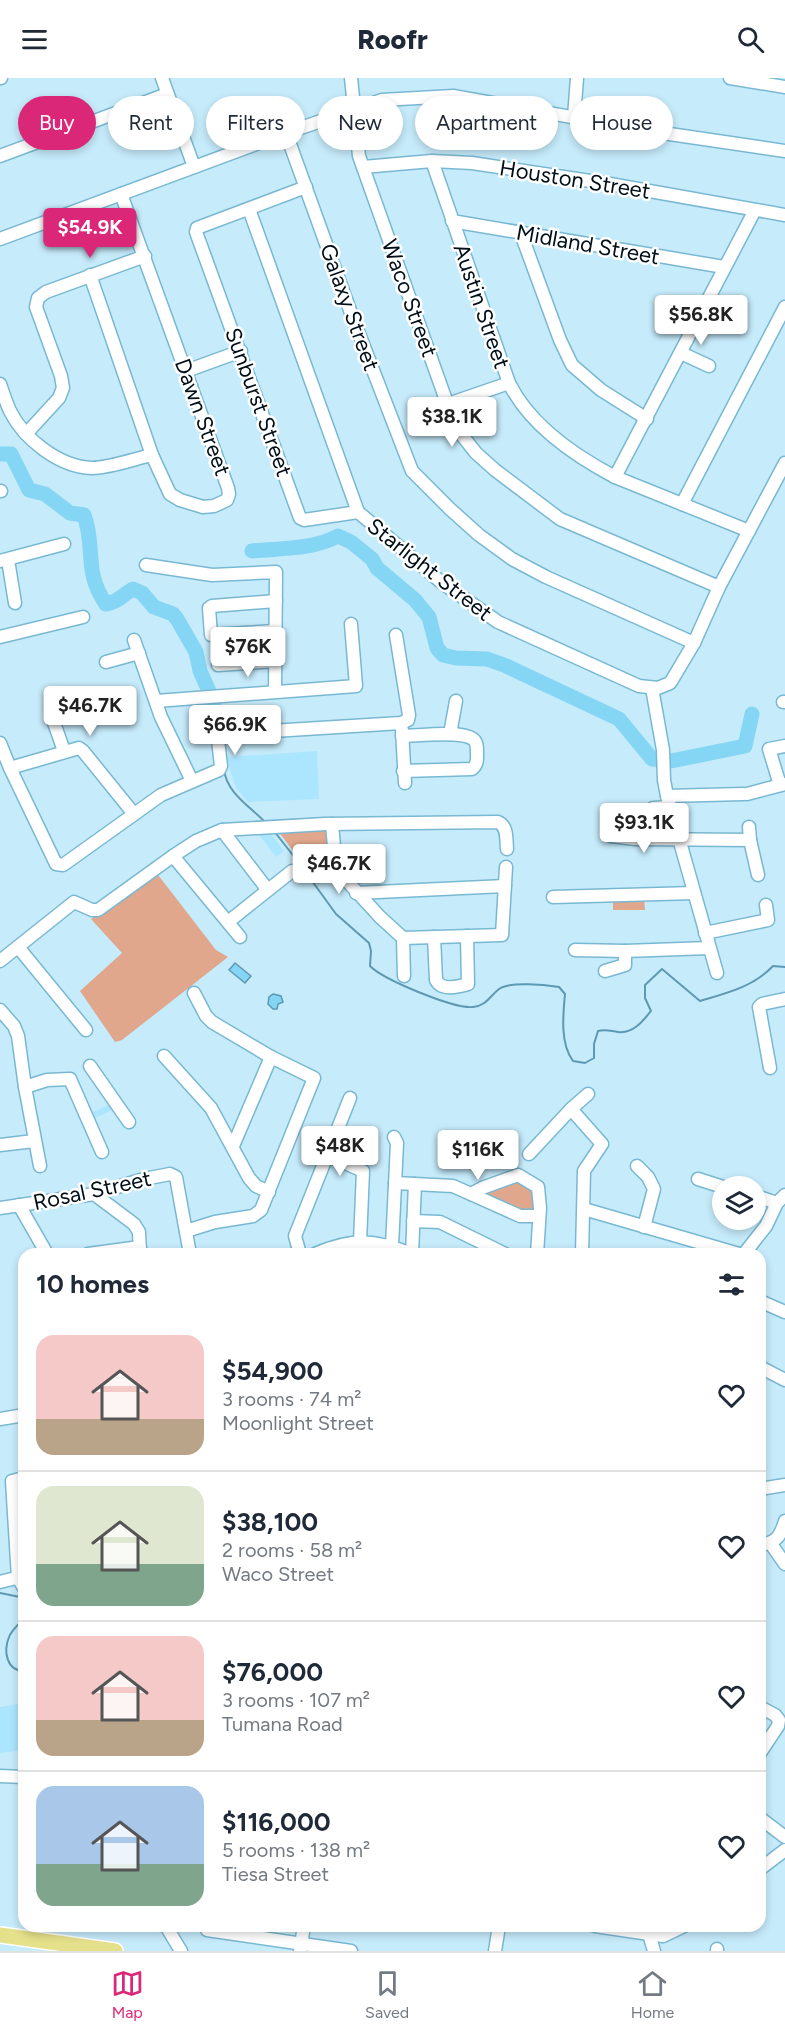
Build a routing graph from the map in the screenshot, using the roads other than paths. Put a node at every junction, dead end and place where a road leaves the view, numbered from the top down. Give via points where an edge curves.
1 (162, 78) edge
2 (351, 78) edge
3 (577, 78) edge
4 (730, 78) edge
5 (785, 87) edge
6 (167, 94) junction
7 (353, 96) edge
8 (576, 96) edge
9 (403, 99) edge
10 (570, 116) edge
11 (673, 135) edge
12 (240, 150) edge
13 (292, 150) edge
14 (358, 150) edge
15 (785, 151) edge
16 (0, 156) edge
17 (432, 161) junction
18 (194, 167) junction
19 (363, 167) junction
20 (306, 187) junction
21 (121, 194) junction
22 (249, 209) junction
23 (755, 210) junction
24 (785, 215) edge
25 (452, 221) junction
26 (520, 231) junction
27 (0, 239) edge
28 (145, 256) junction
29 (724, 267) junction
30 (90, 275) junction
31 (785, 307) edge
32 (241, 351) junction
33 (681, 353) junction
34 (709, 366) dead end
35 (186, 371) junction
36 (509, 382) junction
37 (0, 384) edge
38 (448, 404) junction
39 (647, 419) junction
40 (26, 434) junction
41 (152, 455) junction
42 (785, 463) edge
43 (615, 477) junction
44 (682, 504) junction
45 (358, 512) junction
46 (749, 531) junction
47 (64, 544) dead end
48 (4, 560) edge
49 (146, 565) dead end
50 (719, 587) junction
51 (276, 601) junction
52 (15, 603) dead end
53 (82, 616) dead end
54 (351, 624) dead end
55 (276, 631) junction
56 (396, 635) dead end
57 (0, 637) edge
58 (134, 640) dead end
59 (694, 643) junction
60 (139, 653) junction
61 (276, 661) junction
62 (106, 662) dead end
63 (218, 665) dead end
64 (652, 688) junction
65 (274, 691) junction
66 (156, 701) junction
67 (456, 701) dead end
68 (52, 717) dead end
69 (404, 722) junction
70 (450, 735) junction
71 (402, 736) junction
72 (0, 743) edge
73 (785, 746) edge
74 (64, 751) junction
75 (10, 768) junction
76 (192, 781) junction
77 (783, 785) edge
78 (668, 801) junction
79 (653, 808) dead end
80 (134, 814) junction
81 (332, 824) junction
82 (749, 827) dead end
83 (222, 830) junction
84 (611, 836) dead end
85 (678, 839) junction
86 (750, 840) junction
87 (507, 849) dead end
88 (173, 856) junction
89 (506, 867) dead end
90 (292, 871) dead end
91 (758, 875) dead end
92 (505, 886) junction
93 (267, 889) junction
94 (356, 892) junction
95 (694, 893) junction
96 (553, 897) dead end
97 (766, 905) dead end
98 (228, 922) junction
99 (705, 933) junction
100 (466, 936) junction
101 (240, 937) dead end
102 (434, 937) junction
103 (403, 938) junction
104 (18, 947) junction
105 (709, 948) junction
106 (575, 951) dead end
107 (625, 951) junction
108 (0, 961) edge
109 (605, 971) dead end
110 (717, 973) dead end
111 (404, 976) dead end
112 (194, 993) dead end
113 (785, 999) edge
114 (0, 1010) edge
115 (86, 1030) dead end
116 (164, 1056) dead end
117 (271, 1057) junction
118 (90, 1066) dead end
119 (770, 1068) dead end
120 (25, 1087) junction
121 (588, 1094) dead end
122 (350, 1098) dead end
123 (571, 1108) junction
124 (129, 1122) dead end
125 (394, 1137) dead end
126 (34, 1141) junction
127 (0, 1145) edge
128 (233, 1146) junction
129 (102, 1152) dead end
130 (529, 1154) dead end
131 (327, 1155) junction
132 (40, 1166) dead end
133 (637, 1166) dead end
134 (698, 1179) dead end
135 (394, 1183) junction
136 (712, 1183) edge
137 (415, 1184) junction
138 (269, 1192) junction
139 (94, 1194) junction
140 (471, 1194) junction
141 (766, 1197) edge
142 (781, 1199) edge
143 (18, 1205) junction
144 (0, 1208) edge
145 (584, 1209) junction
146 (538, 1216) junction
147 (413, 1221) junction
148 (644, 1227) junction
149 (186, 1231) junction
150 (360, 1242) junction
151 (392, 1246) junction
152 (43, 1248) edge
153 (140, 1248) edge
154 (189, 1248) edge
155 (298, 1248) edge
156 (329, 1248) edge
157 (397, 1248) edge
158 (412, 1248) edge
159 (493, 1248) edge
160 (537, 1248) edge
161 (582, 1248) edge
162 (717, 1248) edge
163 (749, 1248) edge
164 (766, 1303) edge
165 (784, 1308) edge
166 (766, 1370) edge
167 (785, 1380) edge
168 (18, 1416) edge
169 (0, 1419) edge
170 (785, 1485) edge
171 (766, 1488) edge
172 (785, 1521) edge
173 (766, 1544) edge
174 (785, 1564) edge
175 (18, 1581) edge
176 (0, 1582) edge
177 (766, 1710) edge
178 (766, 1743) edge
179 (0, 1776) edge
180 (18, 1777) edge
181 (766, 1823) edge
182 (785, 1837) edge
183 (785, 1850) edge
184 (766, 1864) edge
185 (170, 1932) edge
186 (218, 1932) edge
187 (303, 1932) edge
188 (498, 1932) edge
189 (636, 1932) edge
190 (671, 1932) edge
191 (649, 1934) junction
192 (0, 1935) edge
193 (0, 1944) edge
194 (301, 1947) edge
195 (1, 1951) edge
196 (115, 1951) edge
197 (181, 1951) edge
198 (351, 1951) edge
199 (495, 1951) edge
200 (654, 1951) edge

1 - 6 street
2 - 7 street, Waco Street
3 - 8 street
4 - 5 street
6 - 16 street
6 - 18 street
9 - 10 street via 453,96
11 - 15 street
12 - 18 street
13 - 20 street, Galaxy Street
14 - 19 street, Waco Street
17 - 19 street, Houston Street
17 - 23 street, Houston Street via 495,166
17 - 25 street, Austin Street
18 - 21 street
19 - 38 street, Waco Street
20 - 22 street
20 - 59 street, Galaxy Street via 412,471 471,529 512,559
21 - 27 street
21 - 28 street, Dawn Street
22 - 32 street, Sunburst Street via 196,230
22 - 45 street, Starlight Street
23 - 24 street, Houston Street
23 - 29 street
25 - 26 street, Midland Street
25 - 36 street, Austin Street
26 - 29 street, Midland Street
26 - 39 street via 572,365 601,390
28 - 30 street
28 - 35 street, Dawn Street
29 - 33 street
30 - 40 street via 38,298 36,307 63,388 59,398
30 - 41 street, Dawn Street
31 - 44 street
32 - 35 street
32 - 45 street, Sunburst Street via 300,518
33 - 34 street
33 - 39 street
35 - 41 street, Dawn Street via 229,497 203,507 180,500 170,494
36 - 38 street
36 - 43 street, Austin Street via 523,406 545,428
37 - 40 street via 10,411
38 - 50 street, Waco Street via 467,443 495,470 560,519
39 - 43 street
40 - 41 street via 60,459 93,468
42 - 46 street
43 - 44 street, Austin Street
44 - 46 street, Austin Street
45 - 64 street, Starlight Street via 441,582 498,622 639,686
46 - 50 street
47 - 48 street
48 - 52 street
49 - 51 street via 208,574 276,572
50 - 59 street
51 - 55 street
51 - 55 street via 209,608 210,635
53 - 57 street
54 - 65 street via 357,686
55 - 61 street
56 - 69 street via 409,715
58 - 60 street
59 - 64 street via 670,683
60 - 62 street
60 - 66 street
61 - 63 street
61 - 65 street
64 - 78 street
65 - 66 street
66 - 76 street
67 - 70 street
68 - 74 street
69 - 71 street
69 - 76 street via 222,735 220,768
70 - 71 street
70 - 71 street via 474,740 474,768 404,777
72 - 75 street
73 - 77 street via 769,748
74 - 75 street
74 - 80 street via 83,751
75 - 80 street via 58,865
76 - 80 street via 161,795
77 - 78 street via 745,794
78 - 79 street
78 - 85 street
81 - 83 street
81 - 87 street via 498,822 505,829
81 - 94 street via 336,868
82 - 86 street
83 - 88 street
83 - 93 street
84 - 85 street
85 - 86 street
85 - 95 street
86 - 91 street
88 - 98 street
88 - 104 street via 98,910 74,902
89 - 92 street
90 - 93 street
92 - 94 street
92 - 100 street via 502,935
93 - 98 street
94 - 103 street
95 - 96 street
95 - 99 street
97 - 99 street via 768,920
98 - 101 street
99 - 105 street
100 - 102 street
100 - 102 street via 469,981 466,985 443,987 436,983
102 - 103 street
103 - 111 street
104 - 108 street
104 - 115 street
105 - 107 street
105 - 110 street
106 - 107 street
107 - 109 street via 626,965
112 - 117 street via 212,1022
113 - 119 street via 759,1007
114 - 120 street via 18,1036
116 - 128 street via 211,1108
117 - 128 street
117 - 138 street via 313,1076 314,1080
118 - 124 street
120 - 126 street
120 - 129 street via 47,1080 70,1079
121 - 123 street
122 - 131 street
123 - 130 street
123 - 145 street via 601,1142 584,1171
125 - 135 street
126 - 127 street
126 - 132 street
128 - 138 street via 249,1178
131 - 150 street via 363,1171
131 - 155 street via 295,1236
133 - 148 street via 654,1189
134 - 136 street
135 - 137 street
135 - 151 street
137 - 140 street via 453,1186
137 - 147 street
138 - 149 street via 257,1214
139 - 143 street, Rosal Street
139 - 149 street, Rosal Street via 144,1179 174,1175
139 - 153 street via 134,1224
140 - 146 street via 520,1216
140 - 146 street via 523,1176 540,1189
141 - 142 street
142 - 163 street
143 - 144 street, Rosal Street
143 - 152 street
145 - 148 street
145 - 161 street
146 - 160 street
147 - 158 street
147 - 159 street via 440,1222
148 - 162 street
149 - 154 street, Rosal Street
150 - 151 street
150 - 156 street
151 - 157 street
164 - 165 street
166 - 167 street
168 - 169 street
170 - 171 street
172 - 173 street via 779,1539
173 - 174 street
175 - 176 street
177 - 178 street via 779,1720
179 - 180 street
181 - 182 street
183 - 184 street
185 - 197 street
186 - 194 street
187 - 194 street
188 - 199 street
189 - 191 street
190 - 191 street via 663,1936
191 - 200 street
192 - 196 main road
193 - 195 main road
194 - 198 street

